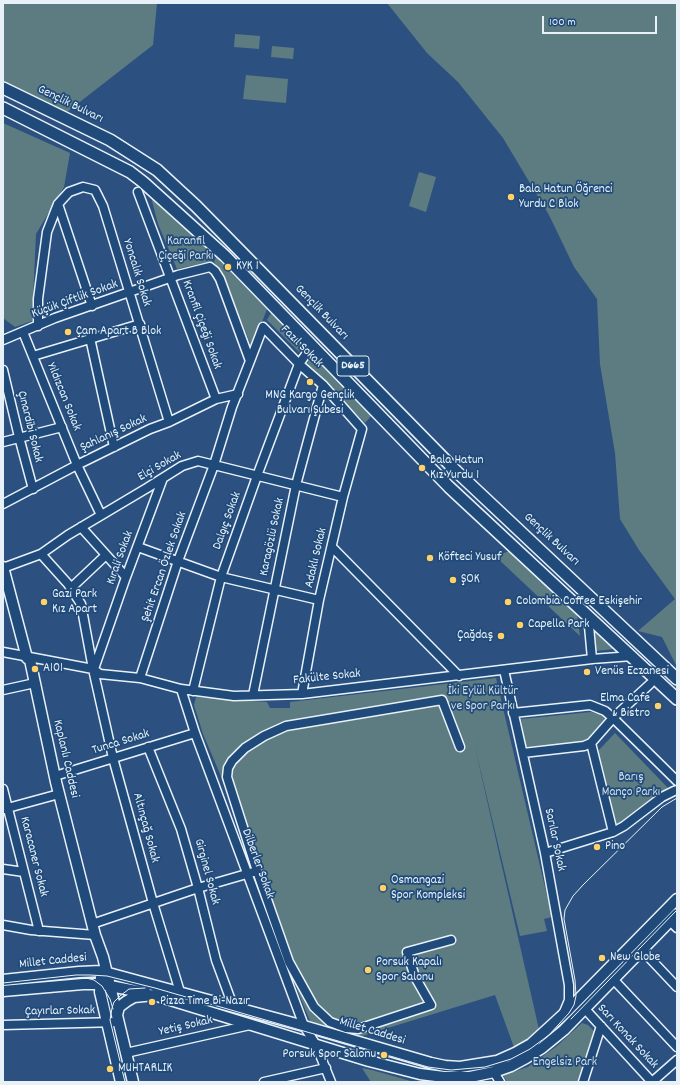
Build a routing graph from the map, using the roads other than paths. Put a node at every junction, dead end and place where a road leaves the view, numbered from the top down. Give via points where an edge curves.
1 (3, 88) edge
2 (3, 108) edge
3 (138, 192) dead end
4 (58, 204) junction
5 (171, 278) junction
6 (130, 293) junction
7 (92, 306) junction
8 (140, 324) junction
9 (38, 326) junction
10 (23, 332) junction
11 (90, 338) junction
12 (3, 340) edge
13 (312, 346) junction
14 (33, 356) junction
15 (250, 361) junction
16 (300, 364) junction
17 (3, 370) edge
18 (323, 385) junction
19 (238, 394) junction
20 (216, 399) junction
21 (170, 422) junction
22 (62, 427) junction
23 (362, 429) joint
24 (19, 437) junction
25 (3, 442) edge
26 (114, 447) junction
27 (77, 465) junction
28 (214, 465) junction
29 (257, 476) junction
30 (163, 478) junction
31 (296, 485) junction
32 (33, 489) junction
33 (343, 497) junction
34 (3, 504) edge
35 (101, 515) junction
36 (81, 528) junction
37 (138, 547) junction
38 (332, 547) junction
39 (40, 554) junction
40 (106, 555) junction
41 (178, 562) junction
42 (3, 567) edge
43 (126, 576) junction
44 (221, 577) junction
45 (5, 580) edge
46 (70, 588) junction
47 (274, 590) junction
48 (319, 600) junction
49 (588, 615) junction
50 (3, 652) edge
51 (632, 656) junction
52 (27, 658) junction
53 (592, 659) junction
54 (93, 669) junction
55 (504, 670) junction
56 (459, 676) junction
57 (140, 678) junction
58 (677, 679) edge
59 (35, 683) junction
60 (650, 684) dead end
61 (181, 689) junction
62 (3, 690) edge
63 (193, 691) junction
64 (302, 694) junction
65 (253, 695) junction
66 (677, 699) edge
67 (513, 713) junction
68 (613, 718) junction
69 (195, 733) junction
70 (591, 743) junction
71 (148, 747) junction
72 (460, 747) dead end
73 (523, 753) junction
74 (113, 758) junction
75 (54, 776) junction
76 (677, 781) edge
77 (3, 789) edge
78 (677, 790) edge
79 (59, 794) junction
80 (5, 809) edge
81 (613, 832) junction
82 (545, 853) junction
83 (3, 869) edge
84 (257, 871) junction
85 (24, 872) junction
86 (248, 874) junction
87 (198, 888) junction
88 (677, 899) edge
89 (153, 903) junction
90 (675, 921) edge
91 (92, 924) junction
92 (3, 925) edge
93 (39, 931) junction
94 (95, 935) junction
95 (451, 940) dead end
96 (642, 950) junction
97 (104, 971) junction
98 (613, 979) junction
99 (3, 980) edge
100 (105, 984) junction
101 (677, 987) edge
102 (3, 991) edge
103 (180, 992) junction
104 (154, 995) junction
105 (233, 1006) junction
106 (584, 1009) junction
107 (563, 1014) junction
108 (118, 1019) junction
109 (107, 1023) junction
110 (3, 1025) edge
111 (251, 1025) junction
112 (304, 1026) junction
113 (601, 1026) junction
114 (316, 1045) junction
115 (677, 1047) edge
116 (126, 1053) junction
117 (677, 1060) edge
118 (326, 1068) junction
119 (494, 1072) junction
120 (121, 1082) edge
121 (133, 1082) edge
122 (264, 1082) edge
123 (331, 1082) edge
124 (500, 1082) edge
125 (583, 1082) edge
126 (652, 1082) edge

1 - 58 highway, Gençlik Bulvarı / D665 via 110,140 157,170 196,206 456,471
2 - 13 highway, D665 via 130,172 143,182 225,256
3 - 5 street, Kranfil Çiçeği Sokak
4 - 6 street, Yoncalık Sokak via 69,192 82,187 95,190 103,206
4 - 7 street
4 - 9 street via 47,232 38,299
5 - 6 street, Küçük Çiftlik Sokak
5 - 15 street, Küçük Çiftlik Sokak via 210,267 215,271
5 - 20 street, Kranfil Çiçeği Sokak
6 - 7 street, Küçük Çiftlik Sokak
6 - 8 street, Yoncalık Sokak
7 - 9 street, Küçük Çiftlik Sokak
8 - 11 street
8 - 21 street, Yoncalık Sokak
9 - 10 street, Küçük Çiftlik Sokak
10 - 12 street, Küçük Çiftlik Sokak
10 - 14 street, Yıldızcan Sokak
11 - 14 street
11 - 26 street
13 - 16 street, Dalgıç Sokak
13 - 49 highway, D665 via 449,487
14 - 22 street, Yıldızcan Sokak
15 - 16 street, Fazıl Sokak via 263,327
15 - 19 street
16 - 18 street, Fazıl Sokak
16 - 29 street, Dalgıç Sokak
17 - 24 street, Çınardibi Sokak
18 - 23 street, Fazıl Sokak
18 - 31 street, Karagözlü Sokak
19 - 20 street, Şahlanış Sokak
19 - 28 street
20 - 21 street, Şahlanış Sokak
21 - 26 street, Şahlanış Sokak
22 - 24 street
22 - 27 street, Yıldızcan Sokak
23 - 33 street, Adaklı Sokak
24 - 25 street
24 - 32 street, Çınardibi Sokak
26 - 27 street, Şahlanış Sokak
27 - 32 street, Şahlanış Sokak
27 - 35 street, Yıldızcan Sokak
28 - 29 street, Elçi Sokak
28 - 30 street, Elçi Sokak via 198,461 182,466
28 - 41 street, Şehit Ercan Özlek Sokak
29 - 31 street, Elçi Sokak
29 - 44 street, Dalgıç Sokak
30 - 35 street, Elçi Sokak
30 - 37 street, Kırali Sokak
31 - 33 street, Elçi Sokak
31 - 47 street, Karagözlü Sokak
32 - 34 street, Şahlanış Sokak
33 - 38 street, Adaklı Sokak
35 - 36 street, Elçi Sokak
36 - 39 street, Elçi Sokak
36 - 40 street
37 - 41 street
37 - 43 street, Kırali Sokak
38 - 48 street, Adaklı Sokak
38 - 56 street
39 - 42 street, Elçi Sokak
39 - 46 street, Altınçağ Sokak
40 - 43 street
40 - 46 street
41 - 44 street
41 - 57 street, Şehit Ercan Özlek Sokak
42 - 45 main road, Kaplanlı Caddesi
43 - 54 street, Kırali Sokak
44 - 47 street
44 - 63 street, Dalgıç Sokak
45 - 52 main road, Kaplanlı Caddesi
46 - 54 street, Altınçağ Sokak via 81,604
47 - 48 street
47 - 65 street, Karagözlü Sokak
48 - 64 street, Adaklı Sokak
49 - 51 highway, D665
49 - 53 street
50 - 52 street, Fakülte Sokak
51 - 53 street, Fakülte Sokak
51 - 66 highway, D665
52 - 54 street, Fakülte Sokak
52 - 59 main road, Kaplanlı Caddesi via 30,660
53 - 55 street, Fakülte Sokak
54 - 57 street, Fakülte Sokak via 100,674
54 - 74 street, Altınçağ Sokak
55 - 56 street, Fakülte Sokak
55 - 67 street, Sarılar Sokak
56 - 64 street, Fakülte Sokak
57 - 61 street, Fakülte Sokak
59 - 62 street
59 - 75 main road, Kaplanlı Caddesi
60 - 68 street
61 - 63 street, Fakülte Sokak
61 - 69 street, Dilberler Sokak
63 - 65 street, Fakülte Sokak via 234,696
64 - 65 street, Fakülte Sokak
67 - 68 street via 590,705 605,711
67 - 73 street, Sarılar Sokak
68 - 70 street
68 - 76 street
69 - 71 street, Tunca Sokak
69 - 86 street, Dilberler Sokak
70 - 73 street
70 - 81 street
71 - 74 street, Tunca Sokak
71 - 87 street, Girginel Sokak via 181,829
72 - 84 street via 442,700 286,726 264,736 245,748 232,761 227,777
73 - 82 street, Sarılar Sokak
74 - 75 street, Tunca Sokak
74 - 89 street, Altınçağ Sokak
75 - 79 main road, Kaplanlı Caddesi
77 - 80 street, Karacaner Sokak
78 - 81 street via 662,797
79 - 80 street
79 - 91 main road, Kaplanlı Caddesi
80 - 85 street, Karacaner Sokak
81 - 82 street
82 - 107 street, Sarılar Sokak via 569,984 569,1000
83 - 85 street
84 - 86 street
84 - 95 street via 289,962 314,1007 330,1022 346,1028 358,1029 431,1005 415,977 407,952
85 - 93 street, Karacaner Sokak
86 - 87 street
86 - 112 street, Dilberler Sokak
87 - 89 street
87 - 105 street, Girginel Sokak via 216,960
88 - 107 main road, Millet Caddesi
89 - 91 street
89 - 103 street, Altınçağ Sokak
90 - 96 main road, Millet Caddesi
91 - 94 main road, Kaplanlı Caddesi
92 - 93 street
93 - 94 street
94 - 97 main road, Kaplanlı Caddesi via 103,957
96 - 98 main road, Millet Caddesi
96 - 101 street
97 - 99 main road, Millet Caddesi
97 - 100 main road, Kaplanlı Caddesi
97 - 103 main road, Millet Caddesi
98 - 106 main road, Millet Caddesi
98 - 115 street
100 - 102 main road, Millet Caddesi
100 - 104 main road, Millet Caddesi
100 - 108 main road, Kaplanlı Caddesi
100 - 109 main road, Kaplanlı Caddesi via 100,992
103 - 105 main road, Millet Caddesi
104 - 108 main road, Millet Caddesi via 134,997 127,1001 119,1007
104 - 111 main road, Millet Caddesi
105 - 112 main road, Millet Caddesi
106 - 113 street, Sarı Konak Sokak
106 - 119 main road, Millet Caddesi via 542,1048 521,1061
107 - 112 main road, Millet Caddesi via 531,1044 516,1053 497,1061 460,1067 431,1063
108 - 109 street, Çayırlar Sokak
108 - 116 main road, Kaplanlı Caddesi
109 - 110 street, Çayırlar Sokak
109 - 120 main road, Kaplanlı Caddesi
111 - 114 main road, Millet Caddesi
111 - 116 street, Yetiş Sokak
112 - 114 street, Dilberler Sokak
113 - 125 street
113 - 126 street, Sarı Konak Sokak
114 - 118 street, Dilberler Sokak
114 - 119 main road, Millet Caddesi via 420,1074 470,1077
116 - 121 main road, Kaplanlı Caddesi
117 - 126 street
118 - 122 street
118 - 123 street, Dilberler Sokak
119 - 124 street

